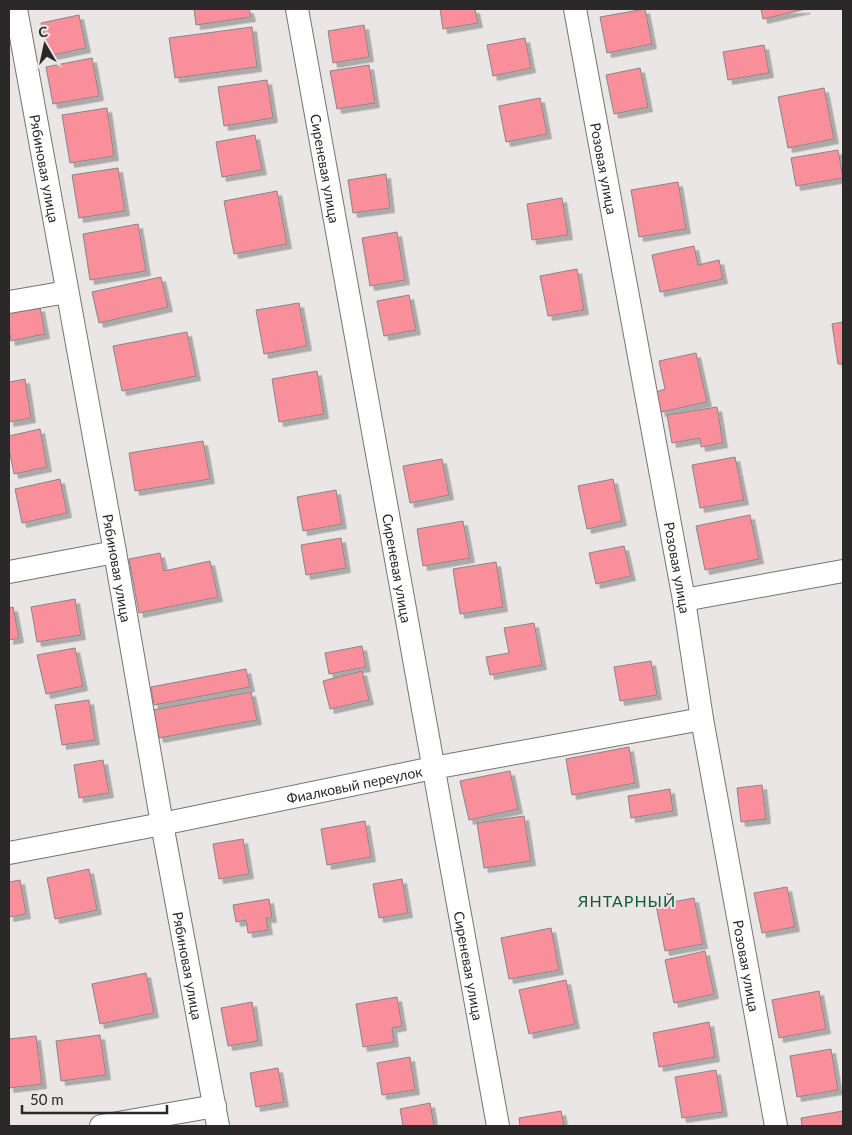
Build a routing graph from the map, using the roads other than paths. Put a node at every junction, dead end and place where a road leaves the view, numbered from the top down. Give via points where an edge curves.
1 (16, 9) edge
2 (297, 9) edge
3 (574, 9) edge
4 (9, 10) edge
5 (68, 292) junction
6 (9, 302) edge
7 (115, 552) junction
8 (843, 571) edge
9 (9, 572) edge
10 (684, 600) junction
11 (702, 719) junction
12 (433, 768) junction
13 (162, 824) junction
14 (9, 853) edge
15 (216, 1116) edge
16 (101, 1126) edge
17 (498, 1126) edge
18 (776, 1126) edge

1 - 4 street
1 - 5 street, Рябиновая улица
2 - 12 street, Сиреневая улица
3 - 10 street, Розовая улица
5 - 6 street
5 - 7 street, Рябиновая улица
7 - 9 street
7 - 13 street, Рябиновая улица
8 - 10 street
10 - 11 street, Розовая улица
11 - 12 street, Фиалковый переулок
11 - 18 street, Розовая улица
12 - 13 street, Фиалковый переулок
12 - 17 street, Сиреневая улица
13 - 14 street, Фиалковый переулок
13 - 15 street, Рябиновая улица
15 - 16 street

